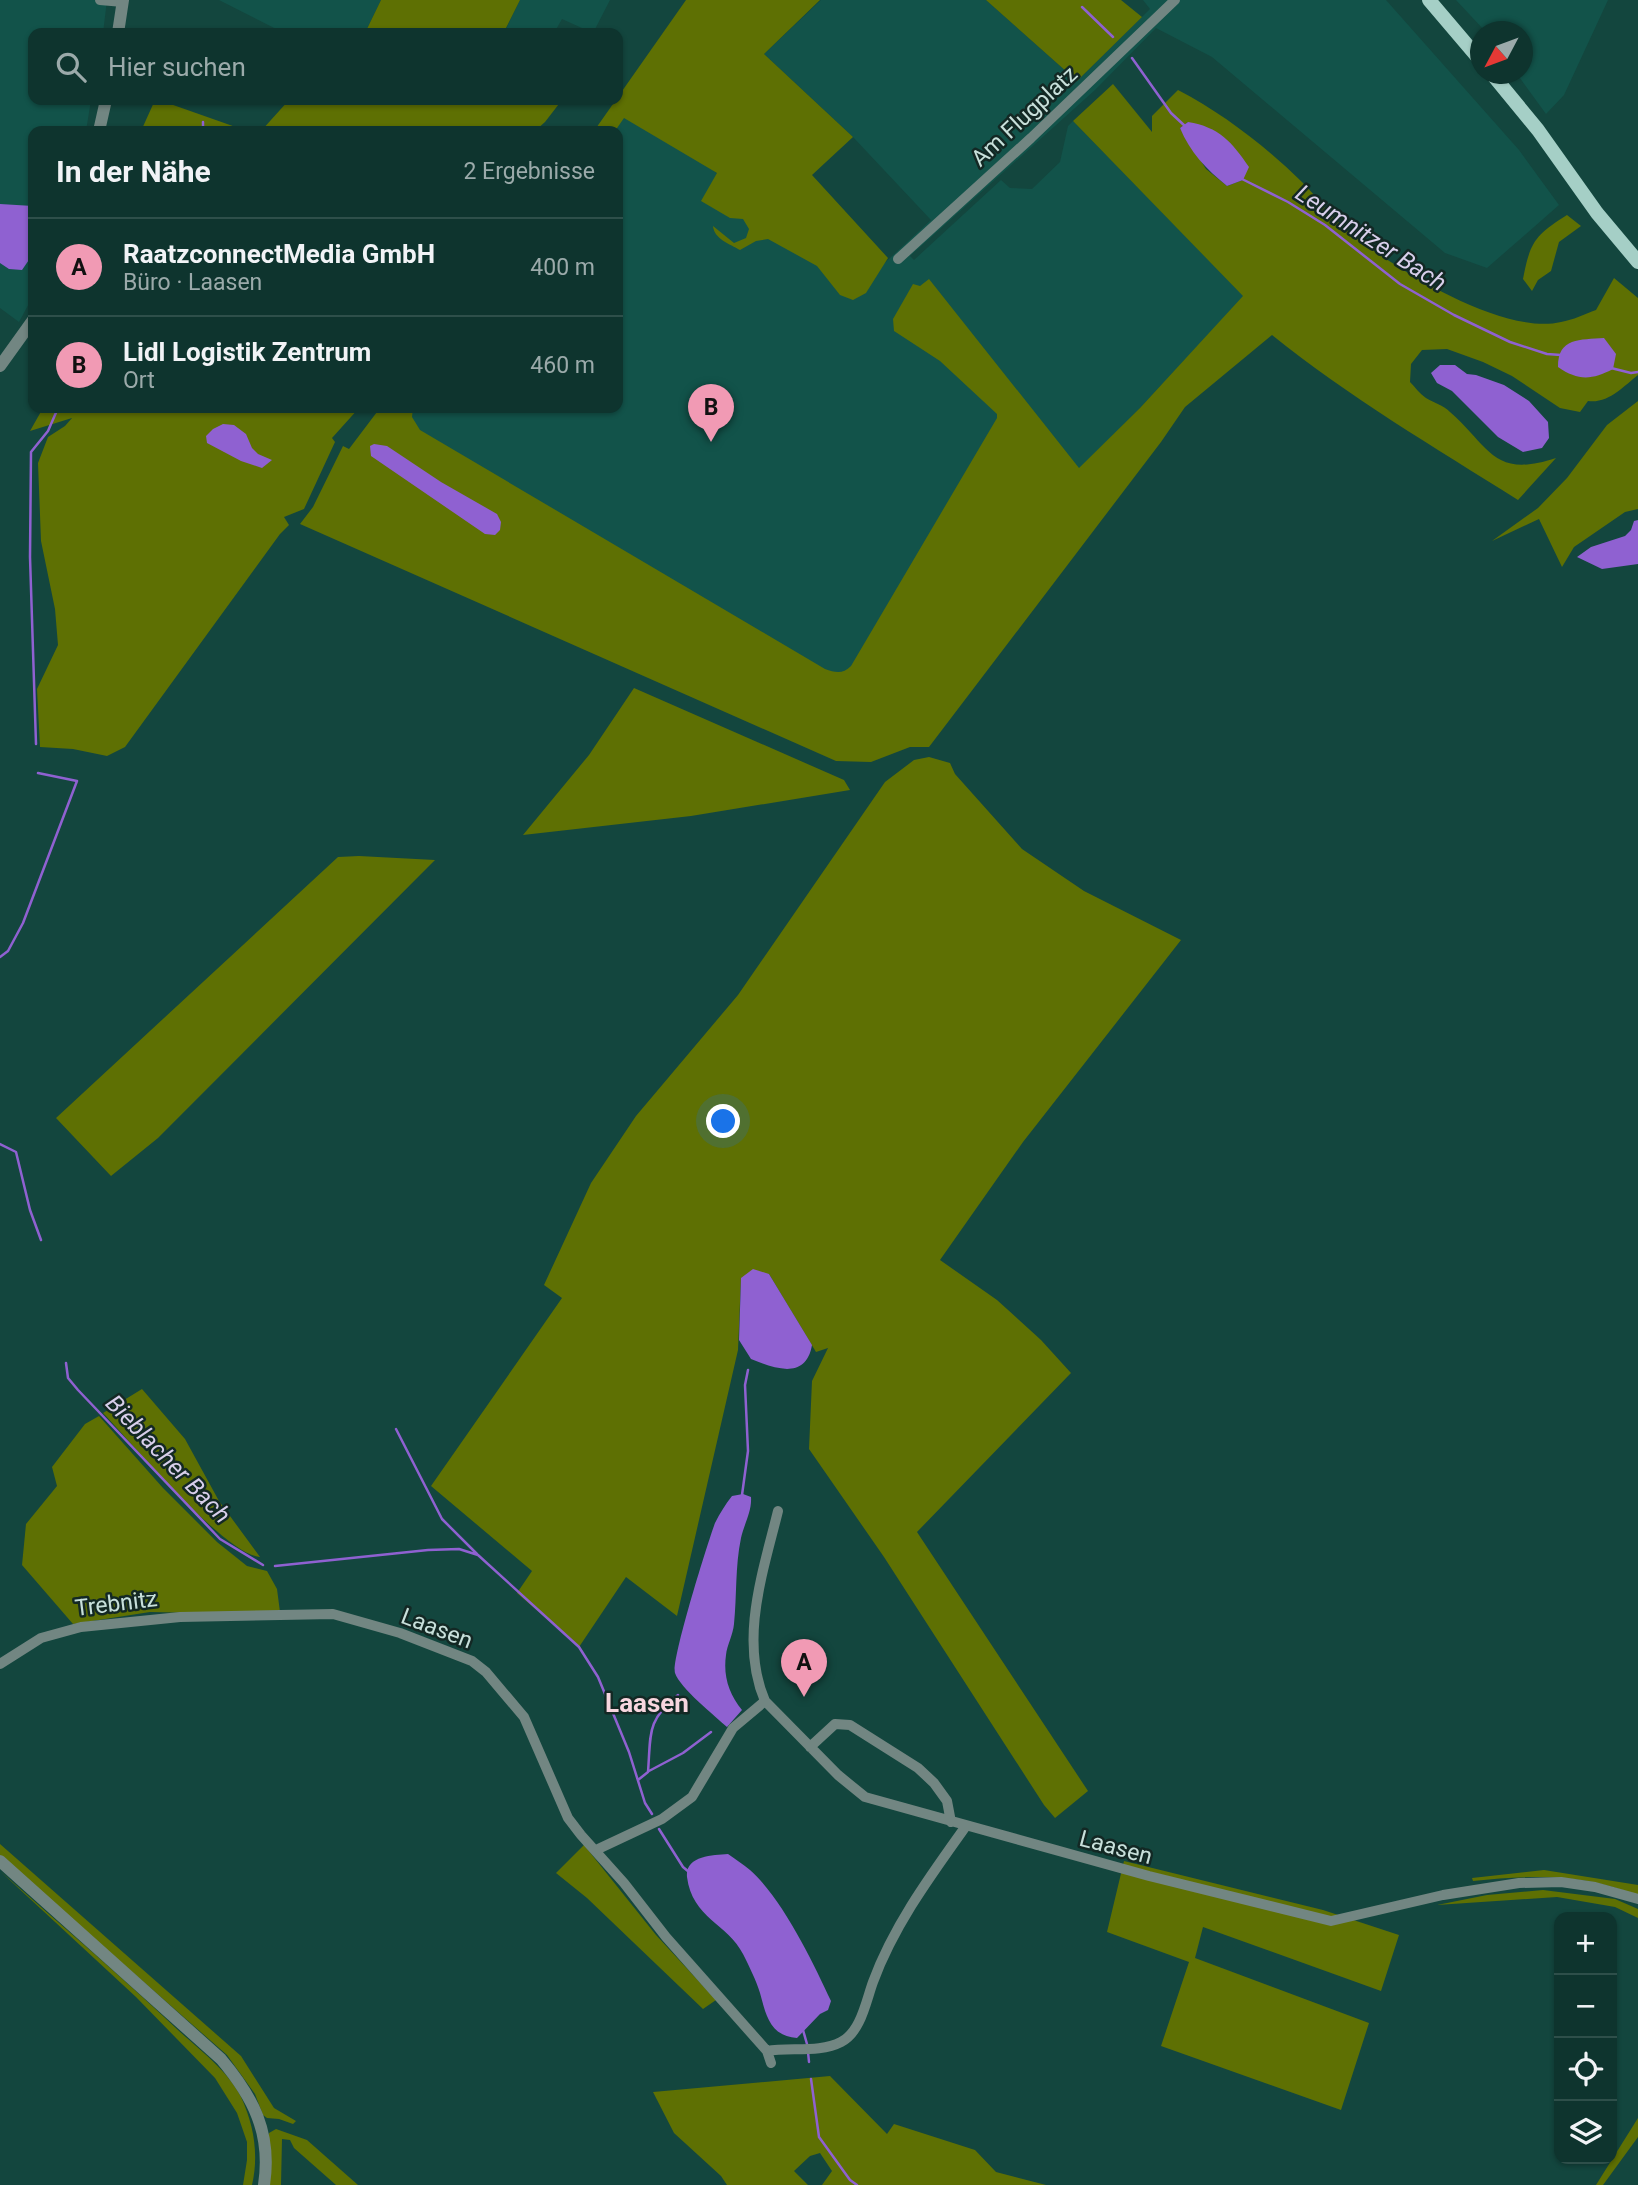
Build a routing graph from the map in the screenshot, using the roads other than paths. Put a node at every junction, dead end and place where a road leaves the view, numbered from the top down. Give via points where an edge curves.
1 (100, 0) edge
2 (1175, 0) edge
3 (1429, 0) edge
4 (123, 1) edge
5 (119, 28) edge
6 (1470, 48) edge
7 (1500, 84) edge
8 (105, 105) edge
9 (100, 126) edge
10 (898, 259) dead end
11 (1638, 262) edge
12 (28, 327) edge
13 (0, 366) edge
14 (778, 1511) dead end
15 (246, 1617) joint
16 (0, 1664) edge
17 (765, 1701) junction
18 (810, 1747) junction
19 (951, 1822) junction
20 (966, 1826) junction
21 (596, 1850) junction
22 (0, 1861) edge
23 (1638, 1899) edge
24 (767, 2051) junction
25 (771, 2063) dead end
26 (264, 2185) edge

1 - 4 street
2 - 10 street, Am Flugplatz
3 - 6 main road
4 - 5 street
7 - 11 main road
8 - 9 street
12 - 13 street
14 - 17 street, Laasen via 755,1605 757,1683
15 - 16 street, Trebnitz via 180,1616 81,1627 41,1638
15 - 21 street, Laasen via 333,1614 472,1661 524,1717 568,1818
17 - 18 street, Laasen
17 - 21 street via 733,1728 692,1797 662,1819
18 - 19 street, Laasen via 865,1797
18 - 19 street via 835,1724 850,1725 934,1783 947,1801
19 - 20 street, Laasen
20 - 23 street, Laasen via 1331,1921 1519,1883 1584,1885
20 - 24 street via 903,1921 848,2036 830,2045
21 - 24 street, Laasen
22 - 26 street via 221,2059 243,2084 260,2124
24 - 25 street, Laasen

